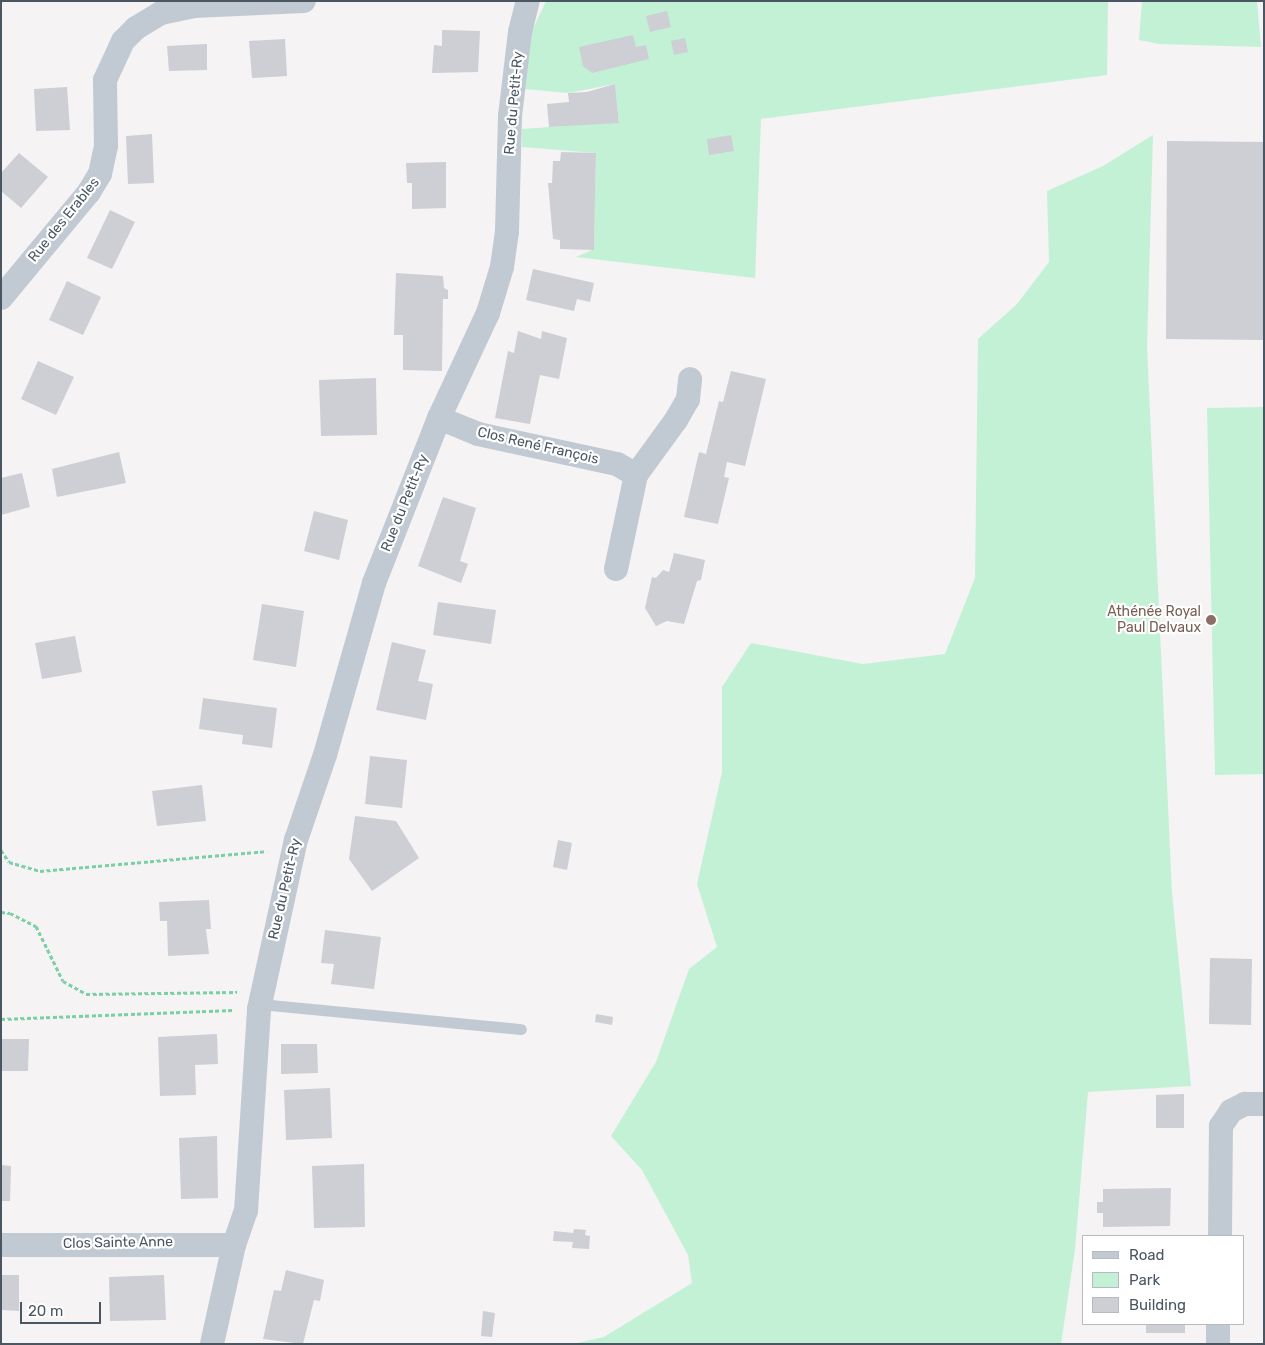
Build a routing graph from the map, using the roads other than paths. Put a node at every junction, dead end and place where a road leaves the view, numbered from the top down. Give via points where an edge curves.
1 (304, 1) edge
2 (528, 1) edge
3 (3, 292) edge
4 (690, 379) dead end
5 (439, 418) junction
6 (636, 475) junction
7 (616, 569) dead end
8 (259, 1007) junction
9 (521, 1029) dead end
10 (1264, 1104) edge
11 (1220, 1235) edge
12 (1, 1245) edge
13 (234, 1245) junction
14 (1218, 1325) edge
15 (212, 1344) edge
16 (1218, 1344) edge

1 - 3 street, Rue des Erables via 192,6 161,13 136,28 123,41 105,80 106,146 100,174 89,192
2 - 5 street, Rue du Petit-Ry via 520,32 510,116 507,231 502,267 488,313
4 - 6 street via 688,400
5 - 6 street, Clos René François via 478,434 617,464
5 - 8 street, Rue du Petit-Ry via 374,583 325,755 296,840
6 - 7 street
8 - 9 lane
8 - 13 street, Rue du Petit-Ry via 246,1211
10 - 11 street via 1245,1104 1231,1111 1221,1126
12 - 13 street, Clos Sainte Anne
13 - 15 street, Rue du Petit-Ry
14 - 16 street

